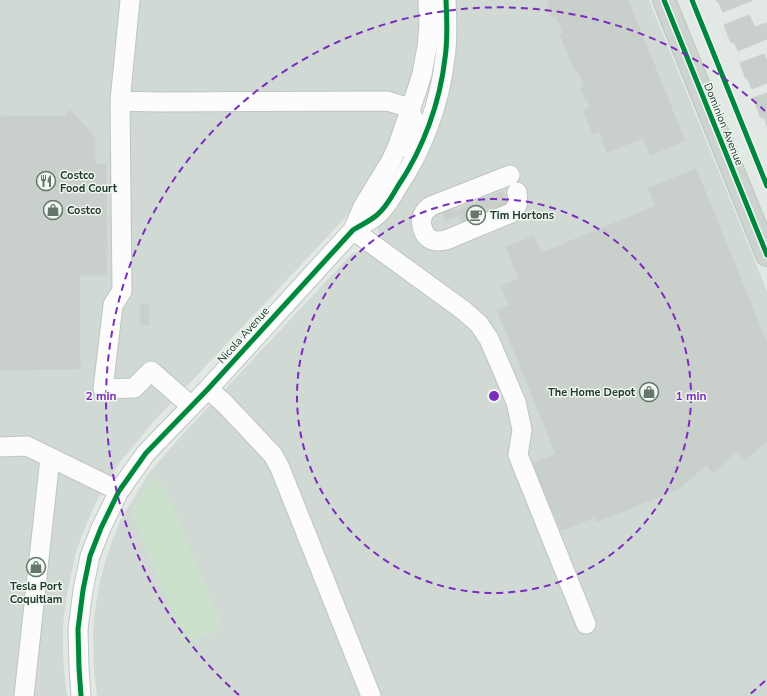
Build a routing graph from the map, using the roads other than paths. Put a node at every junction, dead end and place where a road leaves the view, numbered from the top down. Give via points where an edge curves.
1 (130, 0) edge
2 (428, 0) edge
3 (446, 0) edge
4 (664, 0) edge
5 (429, 25) junction
6 (120, 101) junction
7 (410, 110) junction
8 (431, 118) junction
9 (392, 195) junction
10 (353, 230) junction
11 (767, 255) edge
12 (208, 389) junction
13 (191, 406) junction
14 (0, 447) edge
15 (50, 458) junction
16 (119, 491) junction
17 (586, 624) dead end
18 (24, 696) edge
19 (81, 696) edge
20 (371, 696) edge

1 - 6 street
2 - 5 street, Nicola Avenue
3 - 8 street, Nicola Avenue via 446,58
4 - 11 main road, Dominion Avenue
5 - 7 street, Nicola Avenue via 422,74
5 - 8 street via 435,47 426,96 426,107
6 - 7 street via 387,101
6 - 13 street via 122,291 114,305 103,388 134,388 152,371
7 - 9 street via 416,131 399,169
7 - 10 street, Nicola Avenue via 392,161 363,207
8 - 9 street, Nicola Avenue via 409,170
9 - 10 street, Nicola Avenue via 376,215
10 - 12 street, Nicola Avenue
10 - 17 street via 463,310 479,324 489,339 516,402 522,430 518,455
12 - 13 street, Nicola Avenue
12 - 20 street via 273,455 280,468
13 - 16 street, Nicola Avenue via 146,453
14 - 15 street via 27,446
15 - 16 street
15 - 18 street
16 - 19 street, Nicola Avenue via 90,556 83,590 78,629

